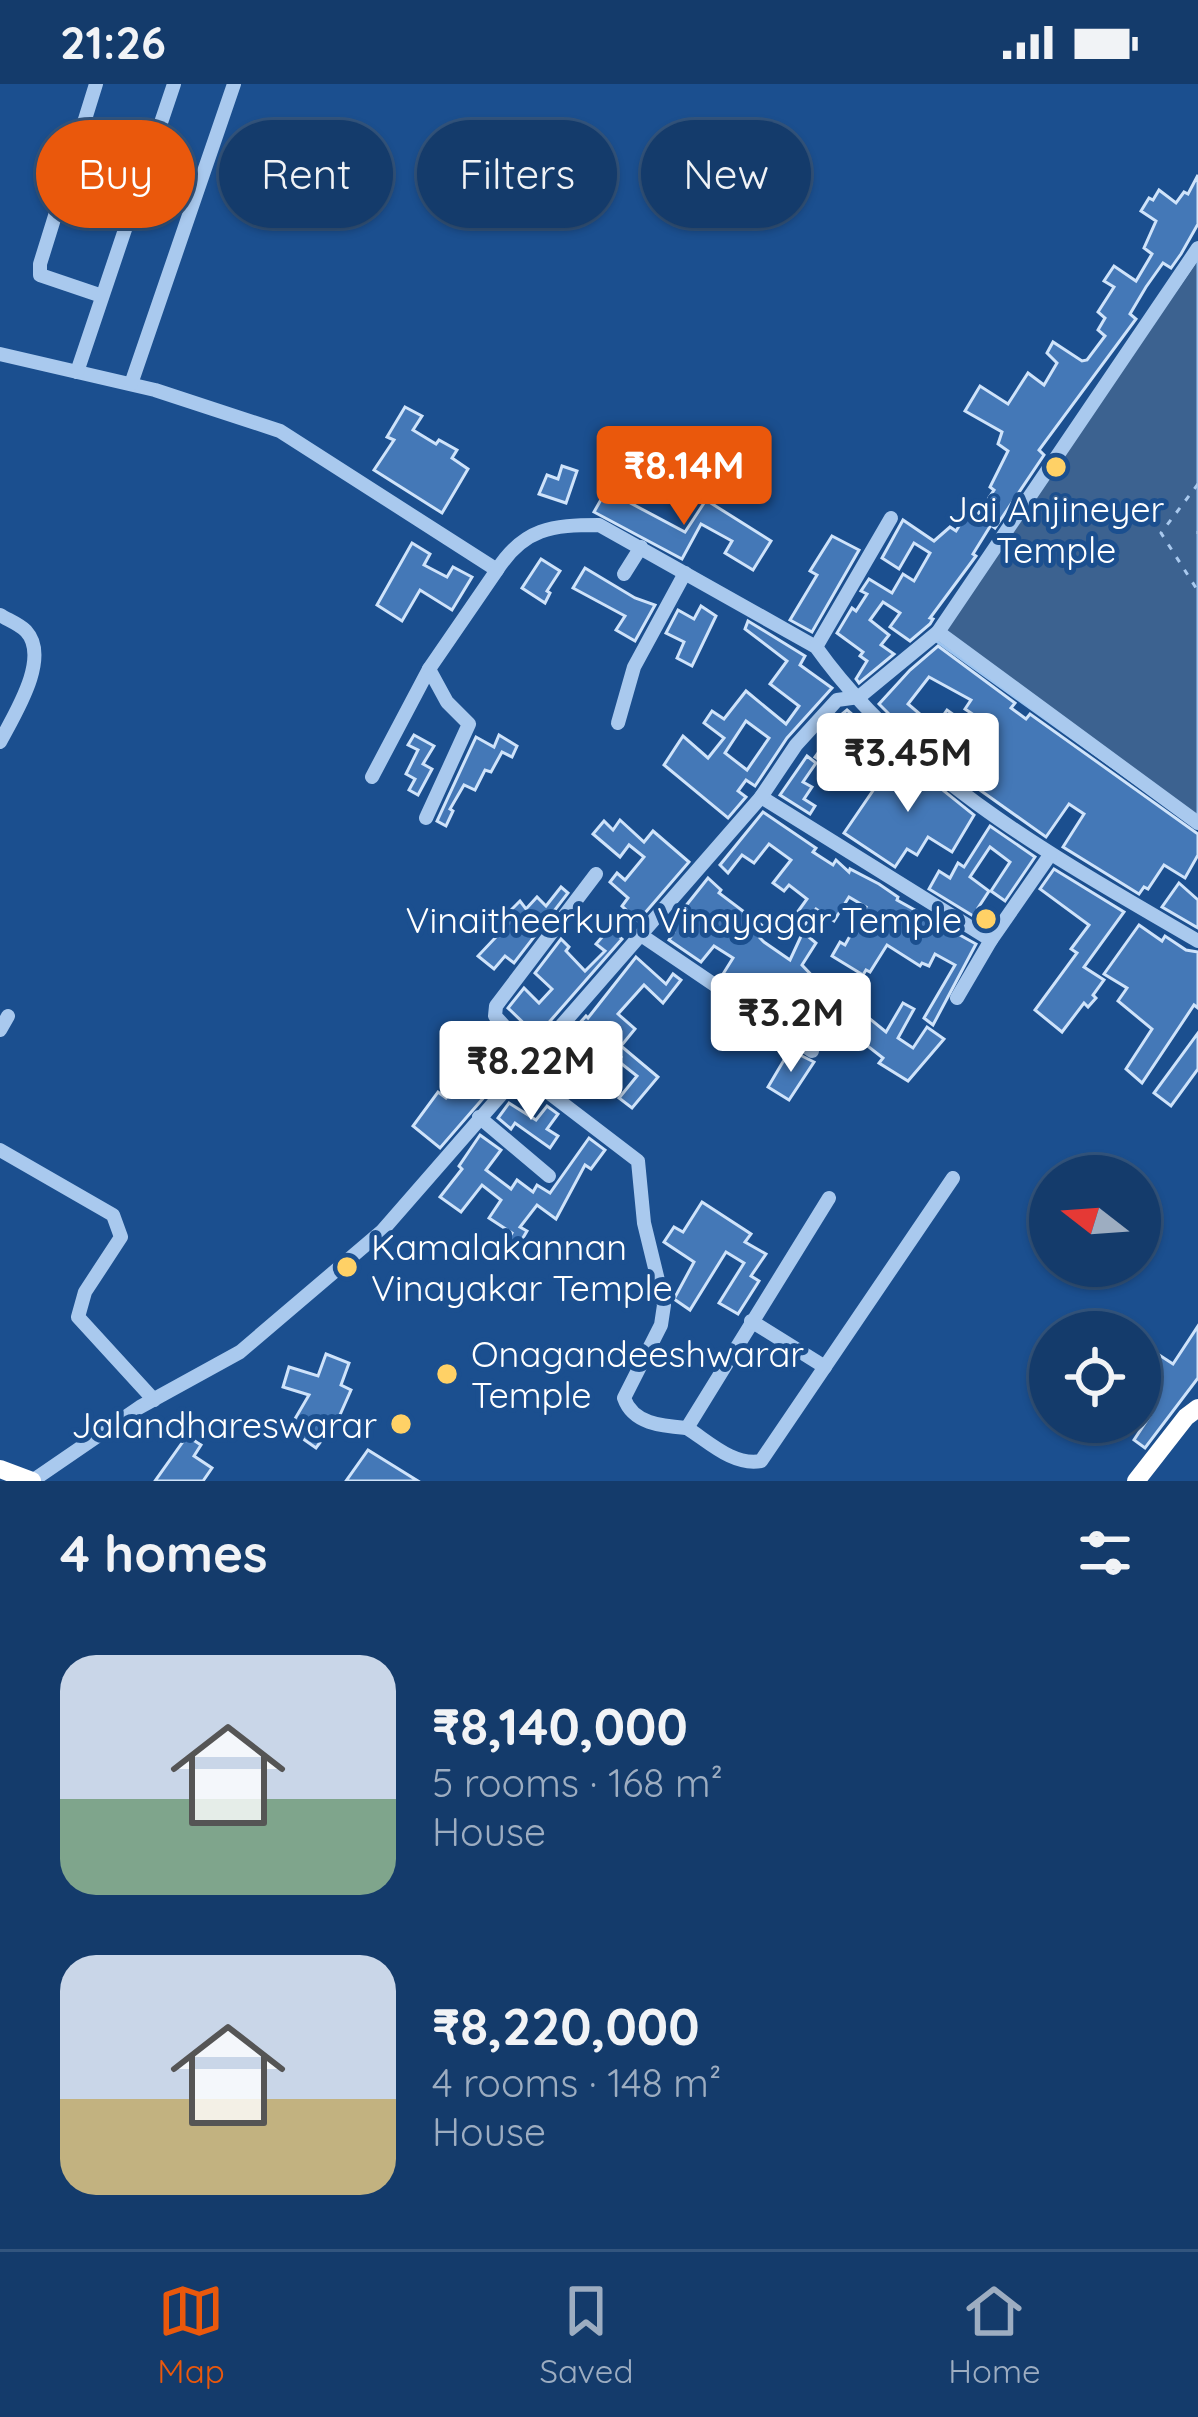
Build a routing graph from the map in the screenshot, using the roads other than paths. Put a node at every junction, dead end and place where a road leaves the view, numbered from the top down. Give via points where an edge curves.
1 (96, 84) edge
2 (174, 84) edge
3 (234, 84) edge
4 (1198, 248) edge
5 (102, 296) junction
6 (0, 354) edge
7 (76, 372) junction
8 (131, 384) junction
9 (891, 518) dead end
10 (641, 548) junction
11 (496, 570) junction
12 (685, 573) junction
13 (624, 574) dead end
14 (0, 616) edge
15 (938, 632) junction
16 (816, 647) junction
17 (429, 669) junction
18 (859, 697) junction
19 (618, 723) dead end
20 (0, 742) edge
21 (372, 777) dead end
22 (761, 797) junction
23 (426, 818) dead end
24 (1198, 824) edge
25 (1050, 854) junction
26 (596, 874) dead end
27 (641, 935) junction
28 (991, 940) junction
29 (1198, 941) edge
30 (957, 998) dead end
31 (812, 1051) dead end
32 (532, 1056) junction
33 (519, 1070) junction
34 (479, 1117) junction
35 (0, 1150) edge
36 (549, 1176) dead end
37 (953, 1178) dead end
38 (829, 1198) dead end
39 (751, 1321) junction
40 (825, 1367) junction
41 (154, 1400) junction
42 (1198, 1408) edge
43 (686, 1428) junction
44 (0, 1469) edge
45 (32, 1481) edge
46 (1136, 1481) edge

1 - 5 street via 40,275
2 - 5 street
3 - 8 street
4 - 15 street
5 - 7 street
6 - 7 street
7 - 8 street
8 - 11 street via 280,431
9 - 16 street
10 - 11 street via 599,525 562,525 530,534
10 - 12 street
10 - 13 street
11 - 17 street
12 - 16 street
12 - 19 street via 634,667
14 - 20 street via 34,644 31,682
15 - 18 street
15 - 24 street
16 - 18 street
17 - 21 street
17 - 23 street via 469,724
18 - 22 street via 837,700
18 - 25 street via 908,749
22 - 27 street
22 - 28 street
25 - 28 street
25 - 29 street
26 - 32 street via 496,1006 495,1016
27 - 31 street
27 - 32 street
28 - 30 street
32 - 33 street
33 - 34 street
33 - 43 street via 638,1161 664,1305 624,1397 638,1417
34 - 36 street
34 - 41 street via 382,1231 240,1352
35 - 41 street via 113,1215 121,1238 78,1317
37 - 40 street
38 - 39 street
39 - 40 street
39 - 43 street
40 - 43 street via 761,1461 735,1459
41 - 45 street
42 - 46 highway
44 - 45 highway

